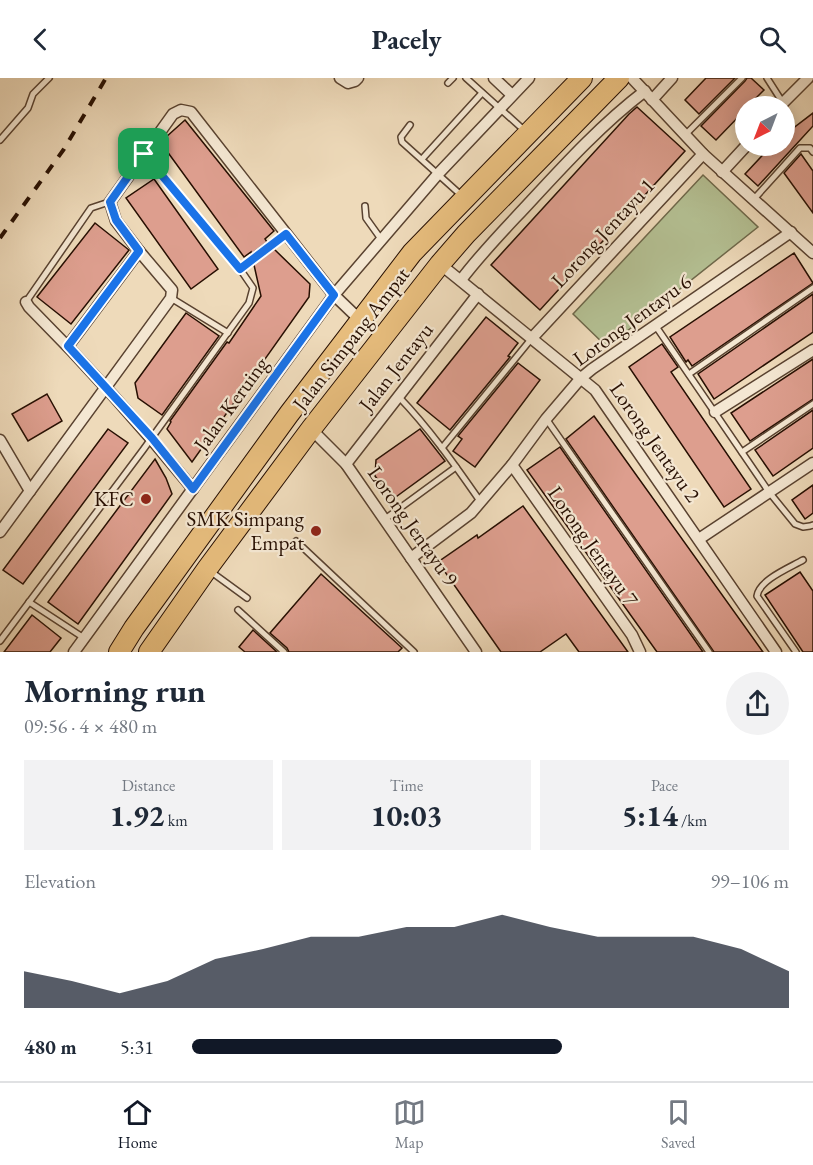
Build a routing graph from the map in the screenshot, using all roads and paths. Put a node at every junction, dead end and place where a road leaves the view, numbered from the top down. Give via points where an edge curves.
1 (49, 78) edge
2 (453, 78) edge
3 (466, 78) edge
4 (494, 78) edge
5 (529, 78) edge
6 (582, 78) edge
7 (619, 78) edge
8 (632, 78) edge
9 (672, 78) edge
10 (742, 78) edge
11 (767, 78) edge
12 (808, 78) edge
13 (448, 83) dead end
14 (482, 93) junction
15 (512, 95) junction
16 (648, 95) junction
17 (777, 96) edge
18 (791, 96) edge
19 (500, 110) junction
20 (410, 125) dead end
21 (527, 133) junction
22 (686, 135) junction
23 (0, 140) edge
24 (813, 152) edge
25 (144, 154) junction
26 (703, 154) junction
27 (737, 156) edge
28 (422, 159) junction
29 (722, 172) junction
30 (438, 174) junction
31 (464, 198) junction
32 (754, 199) junction
33 (110, 202) junction
34 (365, 206) dead end
35 (790, 232) junction
36 (286, 234) junction
37 (381, 239) junction
38 (139, 251) junction
39 (813, 253) edge
40 (440, 264) junction
41 (240, 269) junction
42 (461, 280) junction
43 (813, 288) edge
44 (478, 294) junction
45 (334, 295) junction
46 (171, 298) junction
47 (26, 302) joint
48 (360, 320) junction
49 (656, 325) junction
50 (228, 333) junction
51 (532, 338) junction
52 (68, 346) junction
53 (813, 350) edge
54 (689, 374) junction
55 (581, 378) junction
56 (106, 386) junction
57 (398, 396) junction
58 (813, 404) edge
59 (715, 412) junction
60 (546, 419) junction
61 (311, 429) junction
62 (152, 438) junction
63 (0, 440) edge
64 (442, 448) junction
65 (742, 452) junction
66 (813, 463) edge
67 (346, 464) junction
68 (512, 465) junction
69 (456, 467) junction
70 (193, 489) junction
71 (30, 491) junction
72 (769, 492) junction
73 (481, 502) junction
74 (385, 519) junction
75 (813, 525) edge
76 (0, 532) edge
77 (699, 539) junction
78 (296, 541) dead end
79 (411, 558) junction
80 (802, 560) dead end
81 (207, 569) junction
82 (248, 598) dead end
83 (29, 602) junction
84 (238, 610) dead end
85 (84, 638) junction
86 (0, 641) edge
87 (795, 650) edge
88 (74, 652) edge
89 (119, 652) edge
90 (149, 652) edge
91 (284, 652) edge
92 (414, 652) edge
93 (476, 652) edge
94 (640, 652) edge
95 (709, 652) edge
96 (776, 652) edge
97 (788, 652) edge

1 - 23 lane
2 - 13 lane
3 - 14 lane
4 - 15 street
5 - 15 street, Jalan Keruing
6 - 21 highway, Jalan Simpang Ampat
7 - 40 highway, Jalan Simpang Ampat
8 - 16 street
9 - 16 street
10 - 22 lane
11 - 17 lane
12 - 18 street
14 - 19 lane
14 - 28 lane
15 - 19 street, Jalan Keruing
16 - 22 street
16 - 42 street via 622,109 552,178
19 - 21 lane
19 - 30 street, Jalan Keruing
20 - 28 lane via 401,137 402,142
21 - 31 highway, Jalan Simpang Ampat
22 - 26 street
24 - 32 lane via 800,148
25 - 33 street
25 - 36 street via 173,114 181,110 191,112
25 - 41 lane
26 - 29 street
26 - 51 street, Lorong Jentayu 1
27 - 29 street
28 - 30 lane
29 - 32 street
30 - 31 lane
30 - 37 street, Jalan Keruing
31 - 48 highway, Jalan Simpang Ampat via 412,253
32 - 35 street
33 - 38 street via 116,220
33 - 47 lane via 91,208
34 - 37 lane via 366,218
35 - 39 street
35 - 49 street, Lorong Jentayu 6
36 - 41 lane
36 - 45 street
37 - 45 street, Jalan Keruing
38 - 46 street via 172,290
38 - 52 street
40 - 42 street, Lorong Jentayu 2
40 - 61 highway, Jalan Simpang Ampat
41 - 50 lane via 253,288 249,303
42 - 44 street, Lorong Jentayu 2
43 - 54 lane
44 - 51 street, Lorong Jentayu 2
44 - 57 street, Jalan Jentayu
45 - 48 street
45 - 70 street, Jalan Keruing
46 - 50 lane
46 - 56 street
47 - 52 street
48 - 89 highway, Jalan Simpang Ampat
49 - 54 lane
49 - 55 street, Lorong Jentayu 6
50 - 62 lane
51 - 55 street, Lorong Jentayu 2
51 - 64 lane
52 - 56 street
53 - 59 street
54 - 59 lane
55 - 60 street, Lorong Jentayu 6
55 - 77 street, Lorong Jentayu 2 via 595,390
56 - 62 street
56 - 71 street
57 - 64 lane
57 - 67 street, Jalan Jentayu
58 - 65 lane
59 - 65 lane
60 - 68 street, Lorong Jentayu 6
60 - 95 lane
61 - 67 street, Lorong Jentayu 9
61 - 81 highway, Jalan Simpang Ampat
62 - 70 street
62 - 83 lane
63 - 71 street
64 - 69 lane
65 - 72 lane
66 - 72 street
67 - 74 street, Lorong Jentayu 9
68 - 73 street, Lorong Jentayu 6
68 - 94 street, Lorong Jentayu 7 via 632,635
69 - 73 lane
69 - 74 lane
70 - 85 street, Jalan Keruing
71 - 76 street
72 - 75 lane via 795,524
72 - 77 street
73 - 79 street, Lorong Jentayu 6
74 - 79 street, Lorong Jentayu 9
77 - 96 street, Lorong Jentayu 2
78 - 92 lane
79 - 93 street, Lorong Jentayu 9
80 - 87 lane via 765,582 757,597
81 - 82 lane
81 - 90 highway, Jalan Simpang Ampat
83 - 85 lane
83 - 86 lane
84 - 91 lane
85 - 88 street, Jalan Keruing
87 - 97 lane

